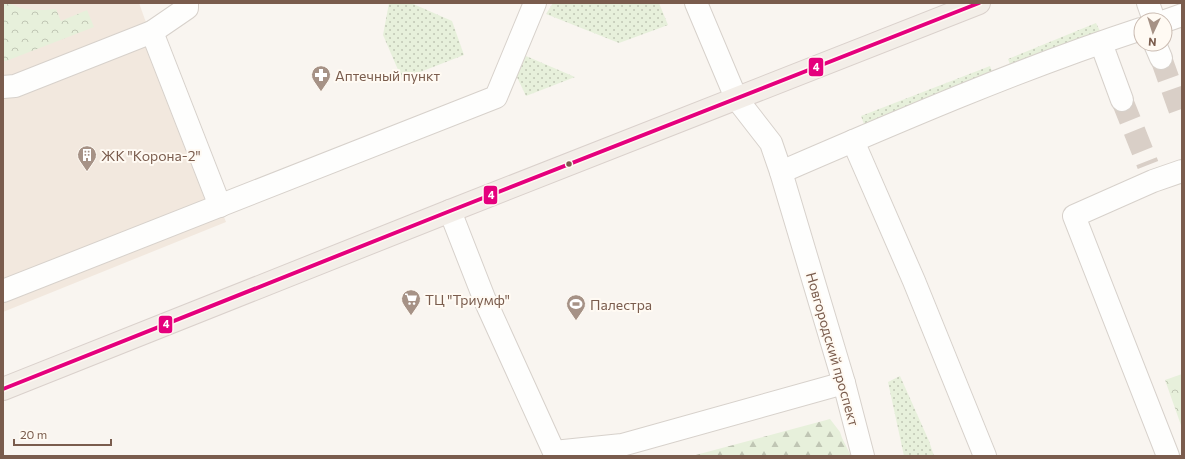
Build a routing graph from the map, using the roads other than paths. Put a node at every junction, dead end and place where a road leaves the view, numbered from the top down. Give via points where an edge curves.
1 (187, 3) edge
2 (534, 3) edge
3 (696, 3) edge
4 (979, 3) edge
5 (152, 32) junction
6 (1133, 33) edge
7 (1100, 43) junction
8 (3, 87) edge
9 (736, 98) junction
10 (1122, 100) tunnel mouth
11 (853, 141) junction
12 (1182, 171) edge
13 (781, 172) junction
14 (220, 206) junction
15 (450, 211) junction
16 (3, 291) edge
17 (844, 383) junction
18 (3, 389) edge
19 (583, 453) edge
20 (863, 456) edge
21 (985, 456) edge
22 (1168, 456) edge

1 - 5 street via 187,8
2 - 14 street via 496,97
3 - 9 street, Новгородский проспект
4 - 9 main road
5 - 8 street via 15,86
5 - 14 street
6 - 7 street
7 - 10 street
7 - 11 street
9 - 13 street, Новгородский проспект via 771,143
9 - 15 main road
11 - 13 street
11 - 21 street via 914,281
12 - 22 street via 1151,173 1074,216
13 - 17 street, Новгородский проспект
14 - 16 street
15 - 18 main road
15 - 19 street via 484,298 554,452
17 - 19 street via 622,445
17 - 20 street, Новгородский проспект

